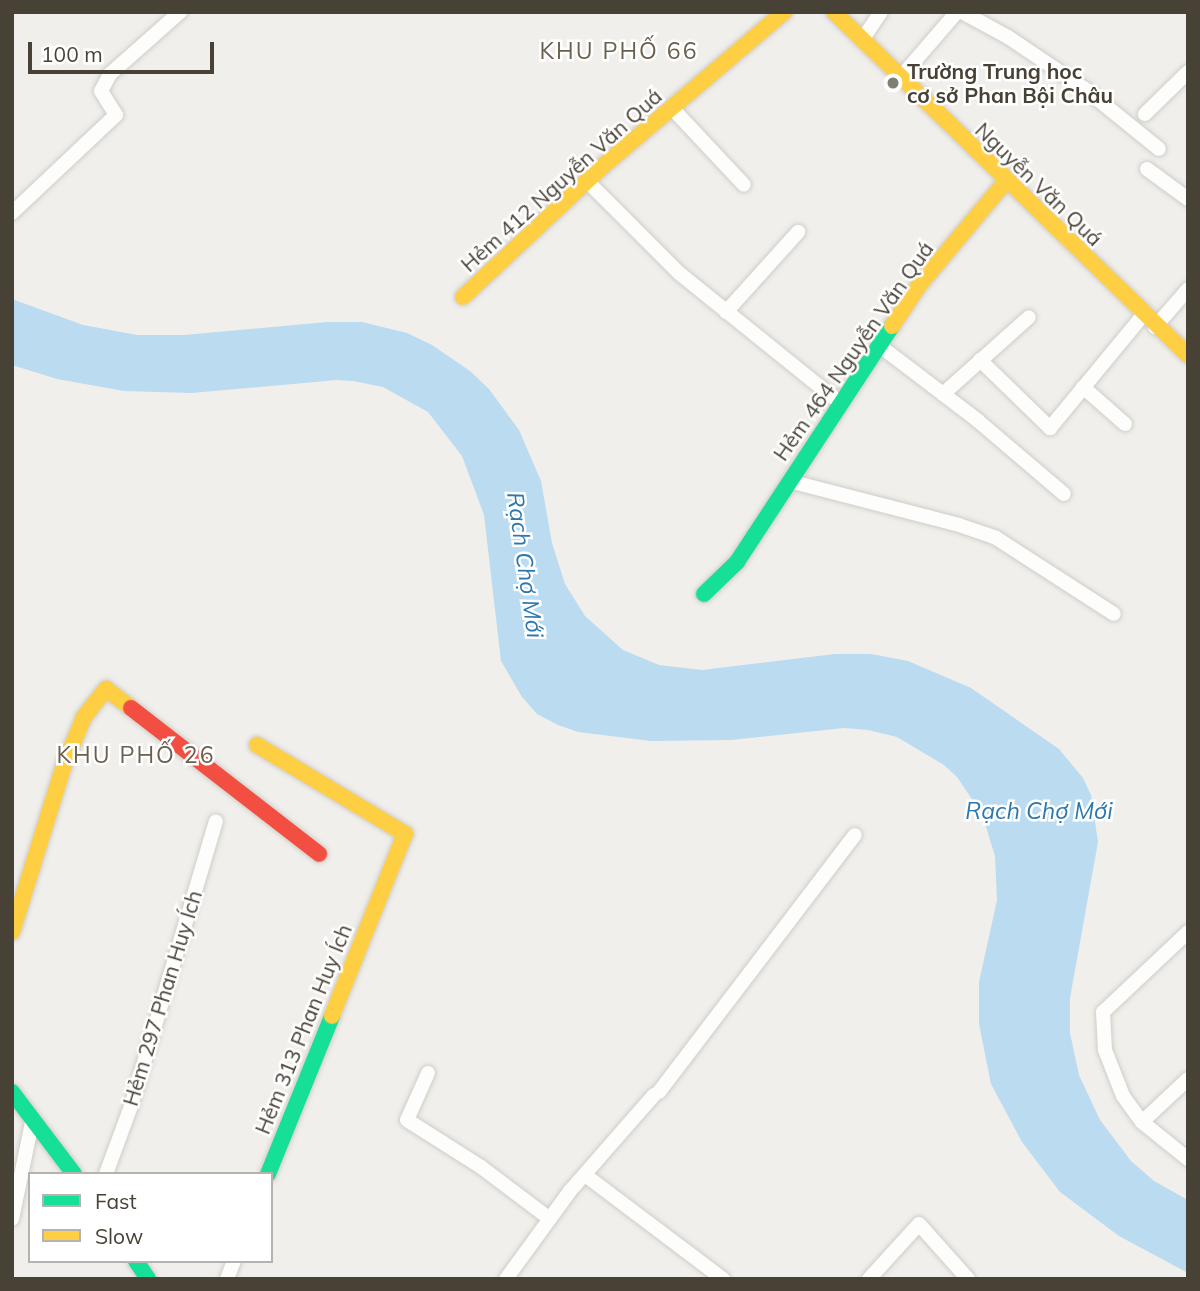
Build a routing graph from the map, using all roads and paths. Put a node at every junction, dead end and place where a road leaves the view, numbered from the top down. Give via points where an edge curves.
1 (180, 12) edge
2 (784, 12) edge
3 (834, 12) edge
4 (881, 12) edge
5 (960, 12) edge
6 (862, 40) junction
7 (1188, 72) edge
8 (900, 78) junction
9 (672, 108) junction
10 (1145, 114) dead end
11 (1160, 149) dead end
12 (1147, 169) dead end
13 (587, 181) junction
14 (1006, 181) junction
15 (744, 185) dead end
16 (1188, 199) edge
17 (12, 214) edge
18 (798, 232) dead end
19 (1188, 289) edge
20 (463, 297) dead end
21 (726, 312) junction
22 (1029, 317) dead end
23 (1149, 321) junction
24 (880, 346) junction
25 (1188, 355) edge
26 (980, 360) junction
27 (1083, 387) junction
28 (943, 394) junction
29 (839, 402) junction
30 (1125, 424) dead end
31 (789, 481) junction
32 (1063, 494) dead end
33 (704, 594) dead end
34 (1114, 614) dead end
35 (257, 745) dead end
36 (216, 821) dead end
37 (855, 835) dead end
38 (319, 854) dead end
39 (12, 932) edge
40 (1188, 932) edge
41 (428, 1073) dead end
42 (1188, 1079) edge
43 (12, 1092) edge
44 (33, 1118) junction
45 (1142, 1122) junction
46 (1188, 1159) edge
47 (73, 1172) edge
48 (107, 1172) edge
49 (269, 1172) edge
50 (585, 1175) junction
51 (12, 1219) edge
52 (550, 1219) junction
53 (137, 1263) edge
54 (148, 1279) edge
55 (506, 1279) edge
56 (723, 1279) edge
57 (869, 1279) edge
58 (968, 1279) edge

1 - 17 street via 110,74 101,91 116,115
2 - 9 street, Hẻm 412 Nguyễn Văn Quá
3 - 6 street, Nguyễn Văn Quá
4 - 6 street
5 - 8 street
5 - 11 street via 1008,37 1086,89
6 - 8 street, Nguyễn Văn Quá
7 - 10 street
8 - 14 street, Nguyễn Văn Quá
9 - 13 street, Hẻm 412 Nguyễn Văn Quá
9 - 15 street
12 - 16 street
13 - 20 street, Hẻm 412 Nguyễn Văn Quá
13 - 21 street via 679,273
14 - 23 street, Nguyễn Văn Quá
14 - 24 street, Hẻm 464 Nguyễn Văn Quá via 920,284
18 - 21 street
19 - 23 street
21 - 29 street
22 - 26 street
23 - 25 street, Nguyễn Văn Quá
23 - 27 street
24 - 28 street
24 - 29 street, Hẻm 464 Nguyễn Văn Quá
26 - 27 street via 1050,428
26 - 28 street
27 - 30 street
28 - 32 street
29 - 31 street, Hẻm 464 Nguyễn Văn Quá
31 - 33 street, Hẻm 464 Nguyễn Văn Quá via 737,562
31 - 34 street via 996,538
35 - 49 street, Hẻm 313 Phan Huy Ích via 405,834
36 - 48 street, Hẻm 297 Phan Huy Ích via 131,1106
37 - 50 street via 657,1093
38 - 39 street via 106,689 84,717 65,765
40 - 45 street via 1103,1012 1111,1071
41 - 52 street via 407,1120
42 - 45 street
43 - 44 street
44 - 47 street
44 - 51 street
45 - 46 street
50 - 52 street
50 - 56 street
52 - 55 street
53 - 54 street
57 - 58 street via 919,1224

